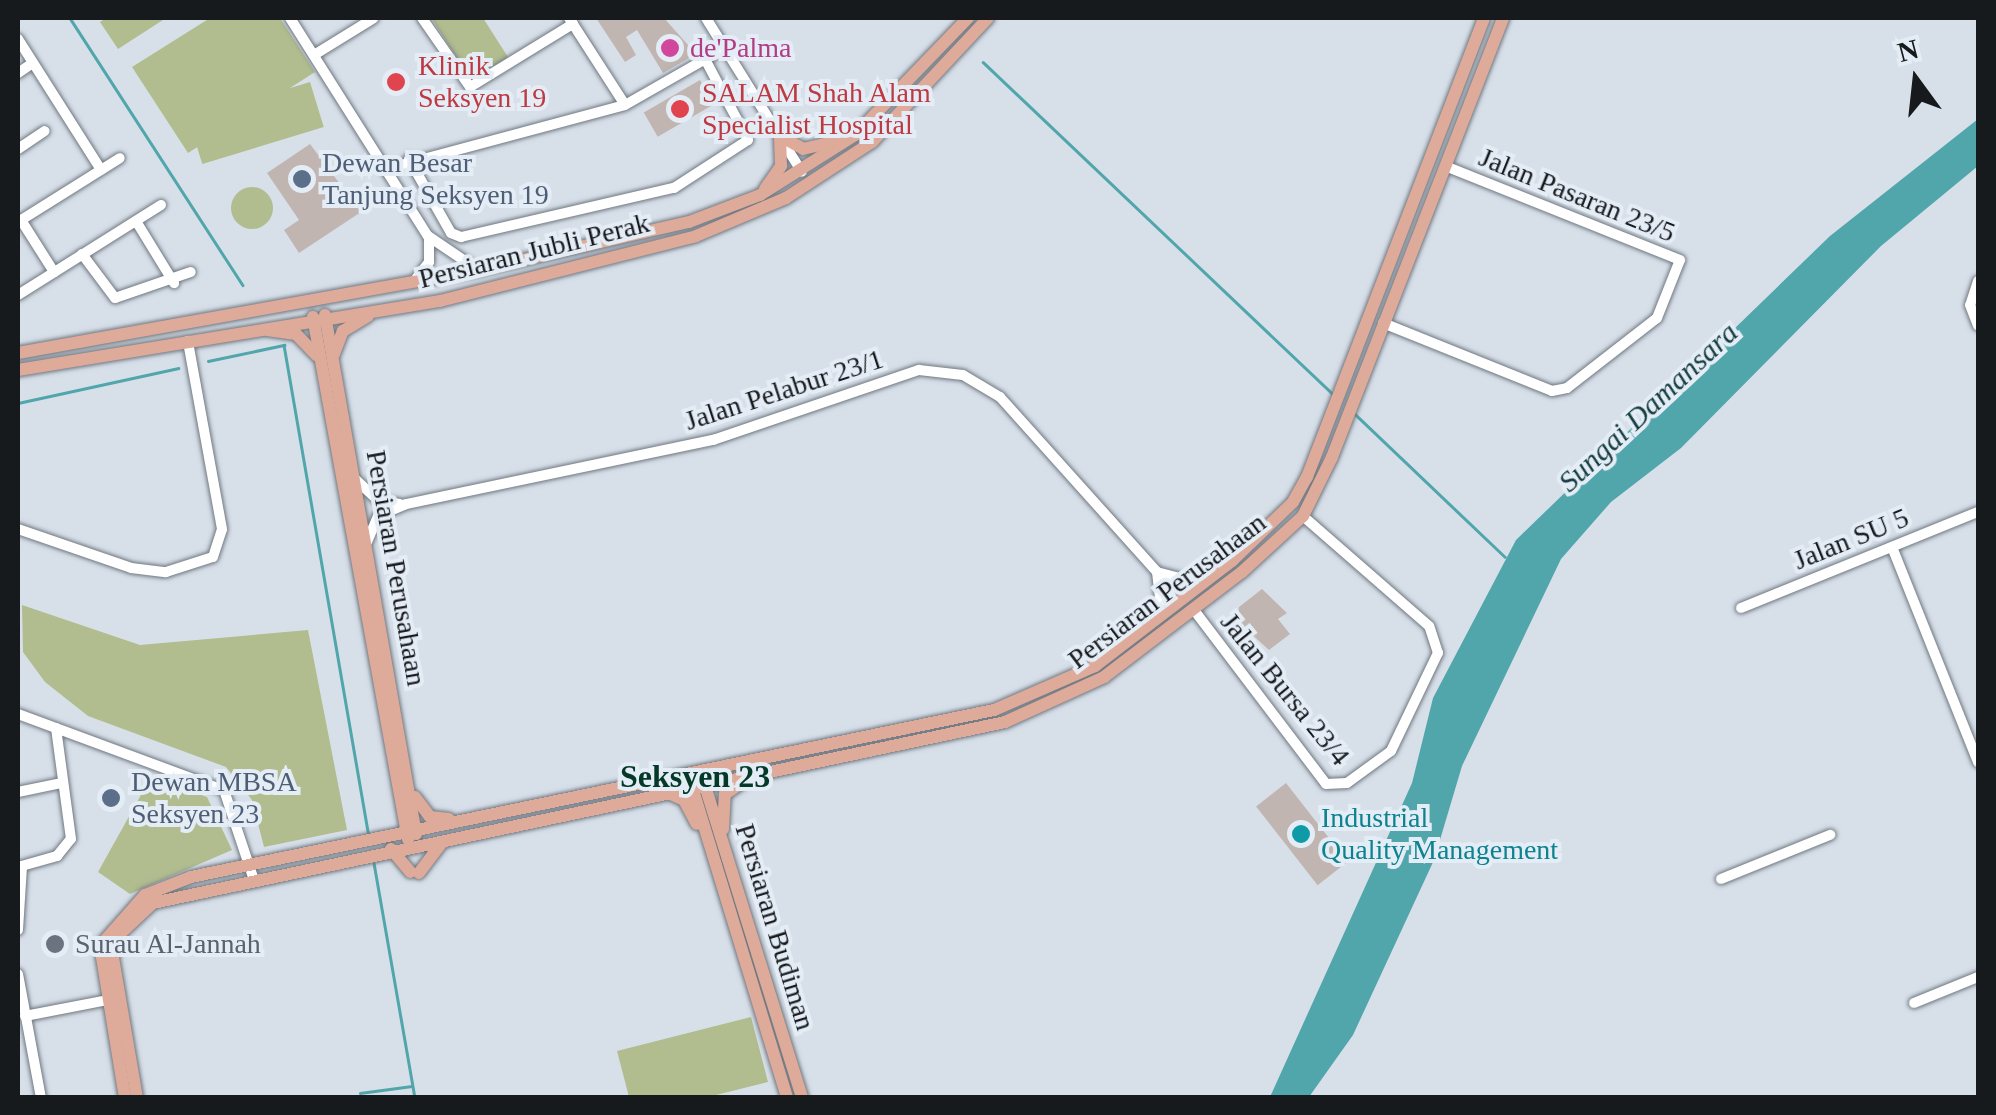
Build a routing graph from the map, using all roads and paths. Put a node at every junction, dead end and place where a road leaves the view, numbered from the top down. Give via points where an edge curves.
1 (290, 18) edge
2 (374, 18) edge
3 (422, 18) edge
4 (706, 18) edge
5 (968, 18) edge
6 (988, 18) edge
7 (1484, 18) edge
8 (1503, 18) edge
9 (571, 20) edge
10 (18, 40) edge
11 (725, 48) junction
12 (314, 56) junction
13 (705, 59) junction
14 (33, 63) junction
15 (18, 73) edge
16 (625, 106) junction
17 (45, 132) dead end
18 (855, 135) junction
19 (780, 136) junction
20 (18, 149) edge
21 (120, 158) dead end
22 (409, 159) junction
23 (1445, 166) junction
24 (386, 168) junction
25 (101, 170) junction
26 (802, 172) junction
27 (827, 173) junction
28 (760, 194) junction
29 (161, 205) dead end
30 (19, 221) edge
31 (136, 221) junction
32 (428, 236) junction
33 (82, 254) junction
34 (479, 270) junction
35 (54, 272) junction
36 (191, 272) dead end
37 (1978, 281) edge
38 (174, 283) junction
39 (410, 283) junction
40 (18, 295) edge
41 (332, 295) junction
42 (294, 301) junction
43 (400, 308) junction
44 (318, 313) junction
45 (200, 319) junction
46 (1383, 323) junction
47 (171, 324) junction
48 (1978, 326) edge
49 (251, 328) junction
50 (188, 341) junction
51 (18, 353) edge
52 (328, 364) junction
53 (18, 370) edge
54 (354, 478) junction
55 (406, 504) junction
56 (1978, 512) edge
57 (1303, 516) junction
58 (18, 529) edge
59 (366, 543) junction
60 (1892, 547) junction
61 (1157, 572) junction
62 (1202, 584) junction
63 (1741, 608) dead end
64 (1194, 610) junction
65 (1162, 615) junction
66 (18, 714) edge
67 (56, 728) junction
68 (1978, 762) edge
69 (763, 768) junction
70 (696, 778) junction
71 (62, 783) junction
72 (404, 786) junction
73 (664, 790) junction
74 (18, 792) edge
75 (500, 812) junction
76 (1830, 835) dead end
77 (413, 838) junction
78 (448, 838) junction
79 (383, 844) junction
80 (718, 853) junction
81 (20, 867) edge
82 (252, 871) junction
83 (1721, 879) dead end
84 (18, 930) edge
85 (18, 974) edge
86 (1978, 977) edge
87 (108, 1000) junction
88 (1914, 1003) dead end
89 (22, 1014) edge
90 (41, 1098) edge
91 (125, 1098) edge
92 (137, 1098) edge
93 (787, 1098) edge
94 (802, 1098) edge

1 - 12 street
2 - 12 street
3 - 9 street via 470,87
4 - 11 street
5 - 18 main road, Persiaran Jubli Perak
6 - 27 main road, Persiaran Jubli Perak via 900,116
7 - 62 main road, Persiaran Perusahaan via 1293,502
8 - 23 main road, Persiaran Perusahaan
9 - 16 street
10 - 14 street
11 - 13 street
11 - 19 street
12 - 24 street
13 - 16 street
13 - 22 street via 748,135 674,188 461,237 450,233
14 - 15 street
14 - 25 street
16 - 22 street
17 - 20 street
18 - 19 main road via 810,149
18 - 26 main road, Persiaran Jubli Perak
19 - 26 street
19 - 28 main road via 781,166
21 - 25 street
22 - 24 street
23 - 46 main road, Persiaran Perusahaan
23 - 46 street, Jalan Pasaran 23/5 via 1680,260 1657,318 1567,388 1552,391
24 - 32 street
25 - 30 street
26 - 27 main road
26 - 28 main road, Persiaran Jubli Perak
27 - 43 main road, Persiaran Jubli Perak via 696,236
28 - 34 main road, Persiaran Jubli Perak via 688,222
29 - 31 street
30 - 35 street
31 - 33 street
31 - 38 street
32 - 34 street
32 - 39 street via 430,262
33 - 35 street
33 - 38 street via 110,294
34 - 39 main road, Persiaran Jubli Perak
35 - 40 street
36 - 38 street
37 - 48 street via 1970,304
39 - 41 main road, Persiaran Jubli Perak
41 - 42 main road, Persiaran Jubli Perak
41 - 44 main road
42 - 44 main road
42 - 45 main road, Persiaran Jubli Perak
43 - 44 main road, Persiaran Jubli Perak
43 - 52 main road via 352,322
44 - 49 main road, Persiaran Jubli Perak
44 - 52 main road, Persiaran Perusahaan
45 - 47 main road, Persiaran Jubli Perak
45 - 50 main road
46 - 57 main road, Persiaran Perusahaan
47 - 50 main road
47 - 51 main road, Persiaran Jubli Perak
49 - 50 main road, Persiaran Jubli Perak
49 - 52 main road via 296,334
50 - 53 main road, Persiaran Jubli Perak
50 - 58 street via 222,529 213,557 166,572 131,568
52 - 54 main road, Persiaran Perusahaan
52 - 72 main road, Persiaran Perusahaan
54 - 55 street via 379,501
54 - 59 main road, Persiaran Perusahaan
55 - 59 street, Jalan Pelabur 23/1 via 378,516
55 - 61 street, Jalan Pelabur 23/1 via 713,440 891,376 941,372 963,375 1008,404
56 - 60 street, Jalan SU 5
57 - 64 main road, Persiaran Perusahaan
57 - 64 street, Jalan Bursa 23/4 via 1429,626 1438,653 1391,750 1348,783 1326,784
59 - 72 main road, Persiaran Perusahaan
60 - 63 street, Jalan SU 5
60 - 68 street
61 - 62 street
61 - 65 street
62 - 65 main road, Persiaran Perusahaan
64 - 69 main road, Persiaran Perusahaan via 1104,677 1041,710
65 - 70 main road, Persiaran Perusahaan via 1095,666 1035,697
66 - 67 street
67 - 71 street
67 - 82 street via 224,790
69 - 70 main road, Persiaran Perusahaan
69 - 80 main road via 725,794
70 - 73 main road, Persiaran Perusahaan
70 - 75 main road, Persiaran Perusahaan
70 - 80 main road, Persiaran Budiman
71 - 74 street
71 - 81 street via 71,840 57,856
72 - 75 main road via 430,817
72 - 77 main road, Persiaran Perusahaan
72 - 79 main road via 396,825
73 - 78 main road, Persiaran Perusahaan
73 - 80 main road via 684,800
75 - 77 main road, Persiaran Perusahaan
76 - 83 street
77 - 78 main road, Persiaran Perusahaan
77 - 79 main road, Persiaran Perusahaan
78 - 79 main road via 427,852 414,873
79 - 82 main road, Persiaran Perusahaan
80 - 93 main road, Persiaran Budiman
80 - 94 main road, Persiaran Budiman
81 - 84 street
82 - 87 main road, Persiaran Perusahaan via 191,877 133,903 102,937
82 - 92 main road, Persiaran Perusahaan via 153,903 114,945
85 - 89 street
86 - 88 street
87 - 89 street
87 - 91 main road, Persiaran Perusahaan
89 - 90 street

